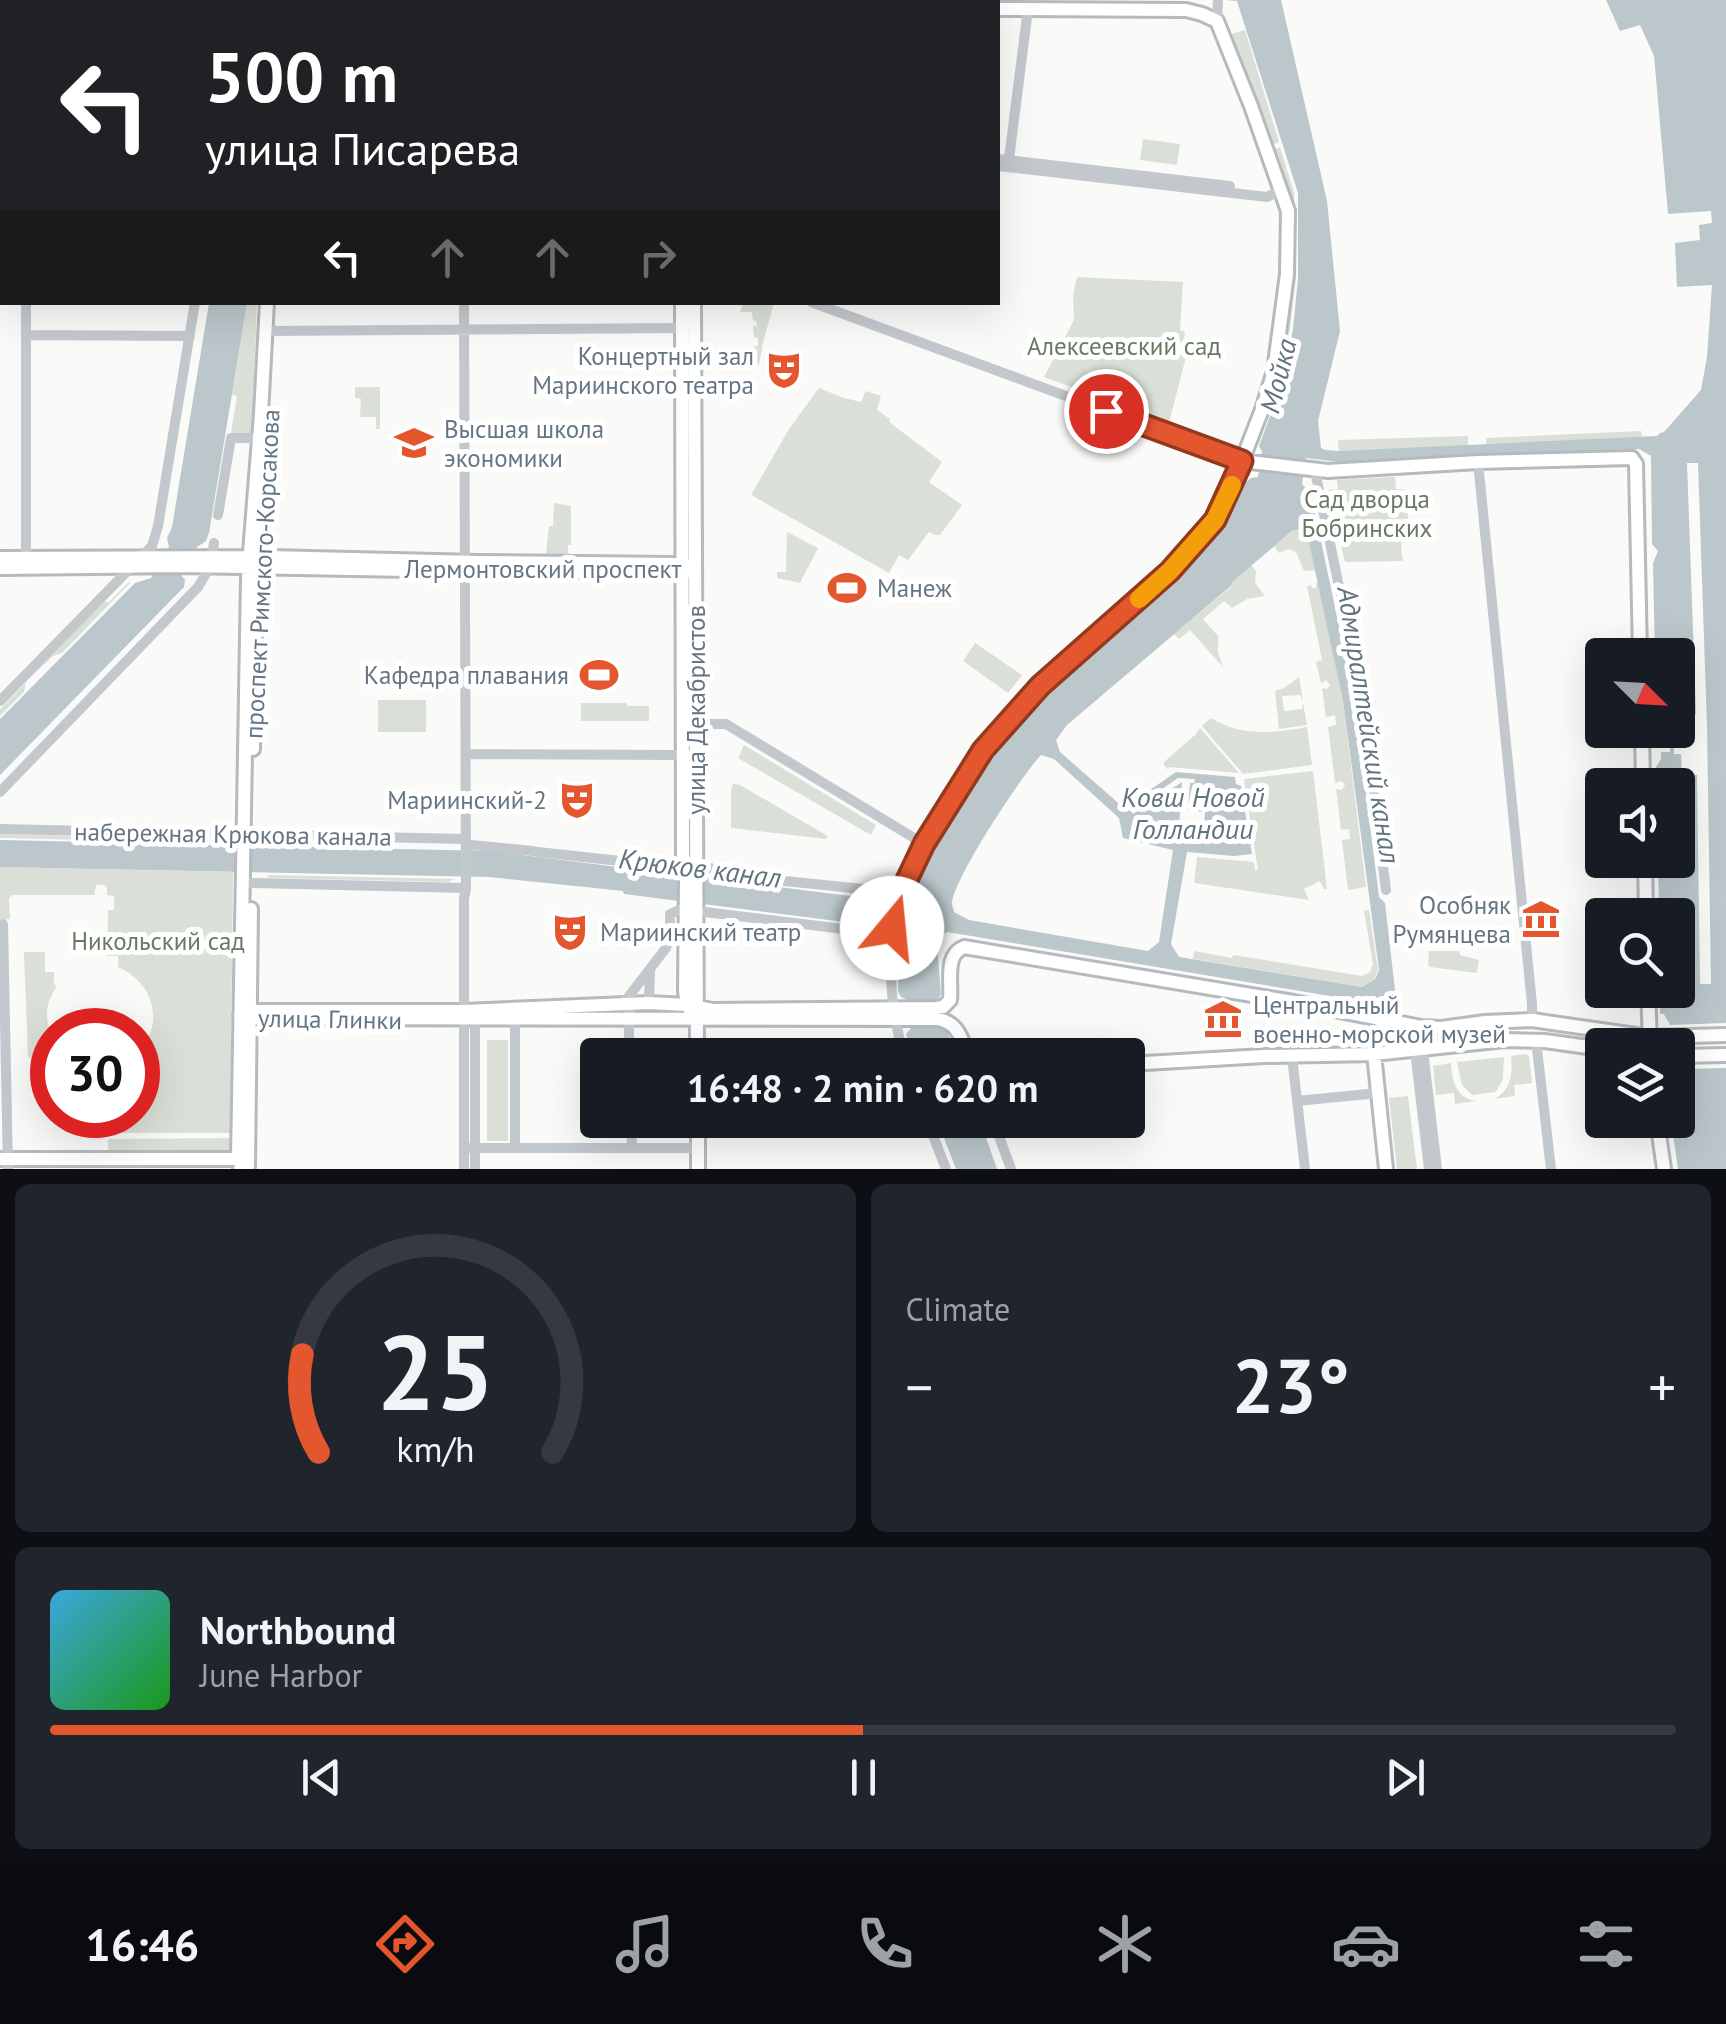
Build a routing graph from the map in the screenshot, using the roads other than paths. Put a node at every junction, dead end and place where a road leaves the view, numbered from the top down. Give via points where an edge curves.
1 (1218, 0) edge
2 (1000, 9) edge
3 (1028, 9) junction
4 (1217, 21) junction
5 (1003, 163) edge
6 (1281, 190) junction
7 (26, 305) edge
8 (195, 305) edge
9 (267, 305) edge
10 (274, 305) edge
11 (464, 305) edge
12 (682, 305) edge
13 (694, 305) edge
14 (819, 305) edge
15 (682, 328) junction
16 (464, 329) junction
17 (270, 330) junction
18 (26, 335) junction
19 (190, 336) junction
20 (260, 438) junction
21 (1242, 461) junction
22 (1478, 462) junction
23 (1310, 471) junction
24 (218, 515) dead end
25 (212, 556) junction
26 (0, 558) edge
27 (138, 562) junction
28 (254, 562) junction
29 (26, 563) junction
30 (465, 566) junction
31 (0, 568) edge
32 (687, 569) junction
33 (1640, 638) edge
34 (0, 701) edge
35 (696, 724) junction
36 (466, 754) junction
37 (683, 755) junction
38 (0, 792) edge
39 (0, 829) edge
40 (247, 840) junction
41 (924, 844) junction
42 (468, 845) junction
43 (688, 872) junction
44 (248, 876) junction
45 (466, 882) junction
46 (1386, 890) dead end
47 (900, 897) junction
48 (691, 906) junction
49 (3, 924) dead end
50 (892, 932) junction
51 (668, 944) junction
52 (686, 944) junction
53 (650, 971) junction
54 (649, 1003) junction
55 (627, 1009) junction
56 (694, 1011) junction
57 (515, 1014) junction
58 (893, 1014) junction
59 (247, 1015) junction
60 (468, 1015) junction
61 (939, 1016) junction
62 (1391, 1020) junction
63 (1532, 1020) junction
64 (1412, 1025) junction
65 (1585, 1029) edge
66 (1726, 1035) edge
67 (1695, 1036) edge
68 (628, 1038) edge
69 (696, 1038) edge
70 (899, 1038) edge
71 (960, 1038) edge
72 (1536, 1040) junction
73 (1585, 1047) edge
74 (1419, 1050) junction
75 (1374, 1054) junction
76 (1726, 1055) edge
77 (1695, 1056) edge
78 (1292, 1057) junction
79 (1145, 1063) edge
80 (1378, 1093) junction
81 (1297, 1101) junction
82 (632, 1138) edge
83 (698, 1138) edge
84 (934, 1138) edge
85 (1000, 1138) edge
86 (1660, 1138) edge
87 (469, 1148) junction
88 (514, 1148) junction
89 (632, 1148) junction
90 (698, 1148) junction
91 (5, 1162) edge
92 (242, 1166) edge
93 (464, 1169) edge
94 (475, 1169) edge
95 (698, 1169) edge
96 (946, 1169) edge
97 (1011, 1169) edge
98 (1305, 1169) edge
99 (1386, 1169) edge
100 (1429, 1169) edge
101 (1437, 1169) edge
102 (1552, 1169) edge
103 (1664, 1169) edge

1 - 4 street
2 - 3 main road
3 - 4 main road via 1186,10
3 - 5 street
4 - 6 main road
5 - 6 street via 1266,196
6 - 21 main road via 1288,211 1282,323 1271,383
7 - 18 street
8 - 19 street
9 - 17 main road, проспект Римского-Корсакова
10 - 17 main road, проспект Римского-Корсакова
11 - 16 street
12 - 15 main road, улица Декабристов
13 - 32 main road, улица Декабристов
14 - 21 street
15 - 16 street
15 - 32 main road, улица Декабристов
16 - 17 street
16 - 30 street
17 - 20 main road, проспект Римского-Корсакова
17 - 28 main road, проспект Римского-Корсакова
18 - 19 street
18 - 29 street
19 - 27 street via 158,526
20 - 24 street via 231,438
20 - 28 main road, проспект Римского-Корсакова
21 - 23 main road
21 - 41 street via 1215,520 989,742
22 - 23 main road
22 - 33 main road via 1632,458
22 - 63 street
23 - 46 street via 1362,696
25 - 27 main road, Лермонтовский проспект
25 - 28 main road, Лермонтовский проспект
25 - 38 street via 198,587
26 - 29 main road
27 - 29 main road
27 - 34 street
28 - 30 main road, Лермонтовский проспект
28 - 40 main road, проспект Римского-Корсакова
29 - 31 main road
30 - 32 main road, Лермонтовский проспект
30 - 36 street
32 - 35 main road, улица Декабристов
32 - 37 main road, улица Декабристов
35 - 41 street via 726,724
35 - 43 main road, улица Декабристов
36 - 37 street
36 - 42 street
37 - 43 main road, улица Декабристов
39 - 40 street, набережная Крюкова канала
40 - 42 street, набережная Крюкова канала
40 - 44 main road, проспект Римского-Корсакова
41 - 47 street
42 - 43 street, набережная Крюкова канала
42 - 45 street
43 - 47 street, набережная Крюкова канала via 766,874
43 - 48 main road
44 - 45 street, набережная Крюкова канала
44 - 59 main road
45 - 60 street
47 - 50 street
48 - 50 street
48 - 51 street via 670,914
48 - 52 main road
48 - 56 main road
49 - 91 street
50 - 58 street
51 - 52 street
51 - 53 street
52 - 56 main road
53 - 54 street
53 - 55 street
54 - 55 main road, улица Глинки
54 - 56 main road, улица Глинки
55 - 56 main road, улица Глинки
55 - 57 main road, улица Глинки
55 - 68 street
56 - 58 main road, улица Глинки
56 - 69 main road
57 - 60 main road, улица Глинки
57 - 88 street
58 - 61 main road, улица Глинки
58 - 70 street
59 - 60 main road, улица Глинки
59 - 92 main road
60 - 87 street
61 - 62 main road via 950,1000 951,960 970,948
61 - 71 main road
62 - 64 main road
62 - 75 main road via 1378,1032
63 - 64 main road
63 - 65 main road
64 - 74 street
66 - 67 main road
72 - 73 main road
72 - 74 main road
72 - 102 street
74 - 75 main road
74 - 100 street
74 - 101 street
75 - 78 main road
75 - 80 main road
76 - 77 main road
78 - 79 main road
78 - 81 street
80 - 81 street
80 - 99 main road
81 - 98 street
82 - 89 street
83 - 90 main road
84 - 96 street
85 - 97 street
86 - 103 main road
87 - 88 street
87 - 93 street
87 - 94 street
88 - 89 street
89 - 90 street
90 - 95 main road
91 - 92 main road

